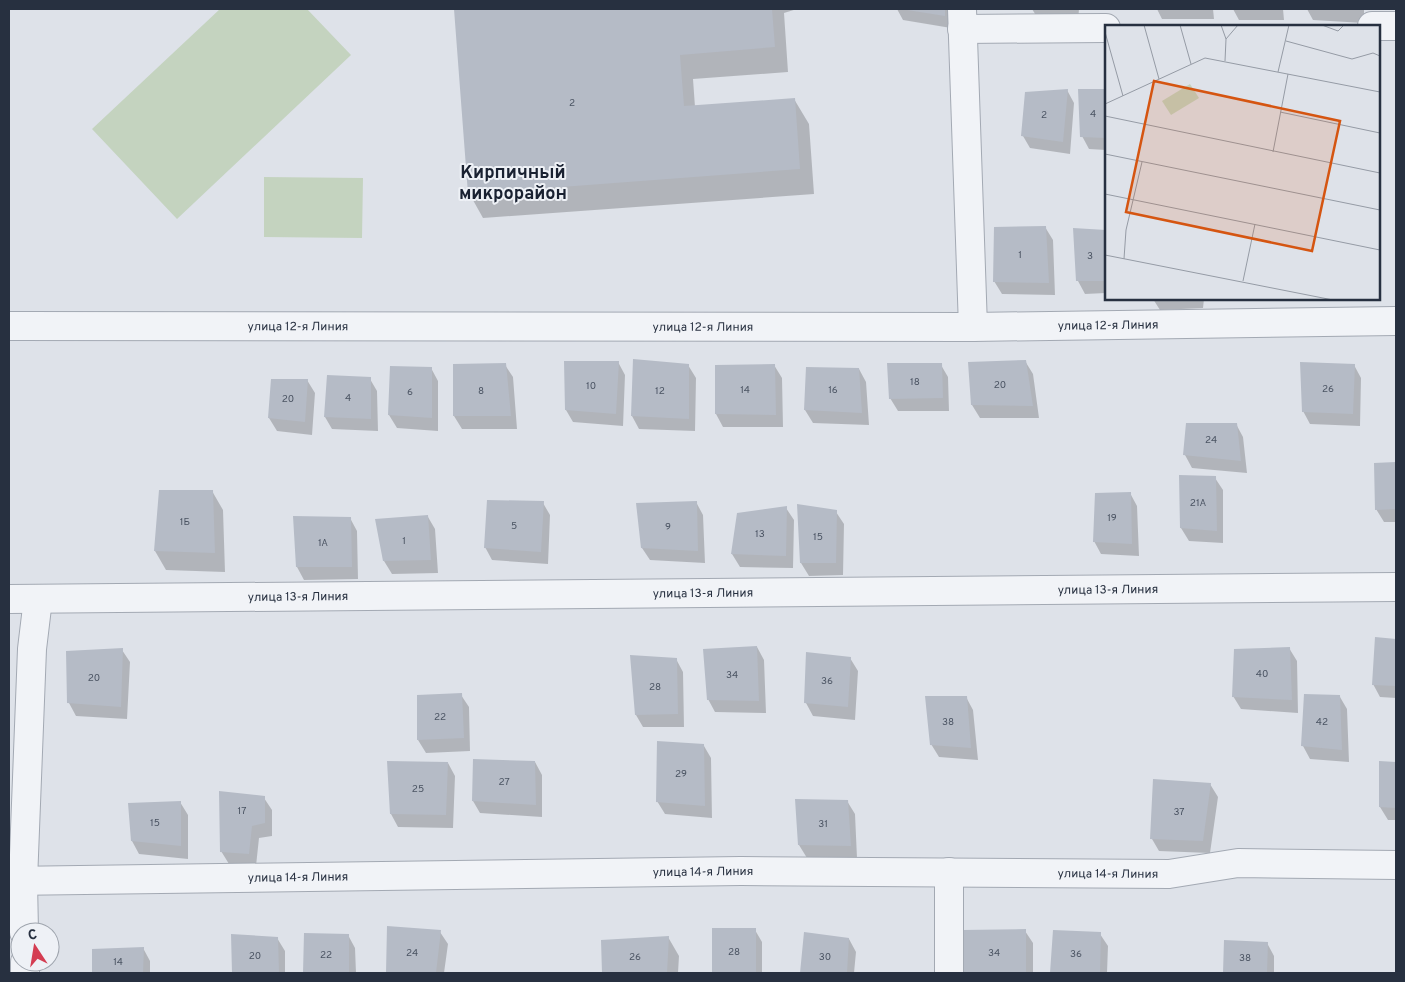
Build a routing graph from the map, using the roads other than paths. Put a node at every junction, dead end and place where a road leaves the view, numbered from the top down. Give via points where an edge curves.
1 (962, 19) edge
2 (1380, 26) edge
3 (1396, 26) edge
4 (1105, 28) edge
5 (1396, 321) edge
6 (9, 326) edge
7 (973, 327) junction
8 (1396, 587) edge
9 (38, 599) junction
10 (9, 600) edge
11 (1396, 865) edge
12 (949, 872) junction
13 (16, 881) edge
14 (22, 922) edge
15 (949, 973) edge

1 - 4 street
1 - 7 street
2 - 3 street
5 - 7 street, улица 12-я Линия
6 - 7 street, улица 12-я Линия
8 - 9 street, улица 13-я Линия
9 - 10 street, улица 13-я Линия
9 - 13 street
11 - 12 street, улица 14-я Линия via 1238,863 1169,874
12 - 13 street, улица 14-я Линия via 741,871
12 - 15 street
13 - 14 street

